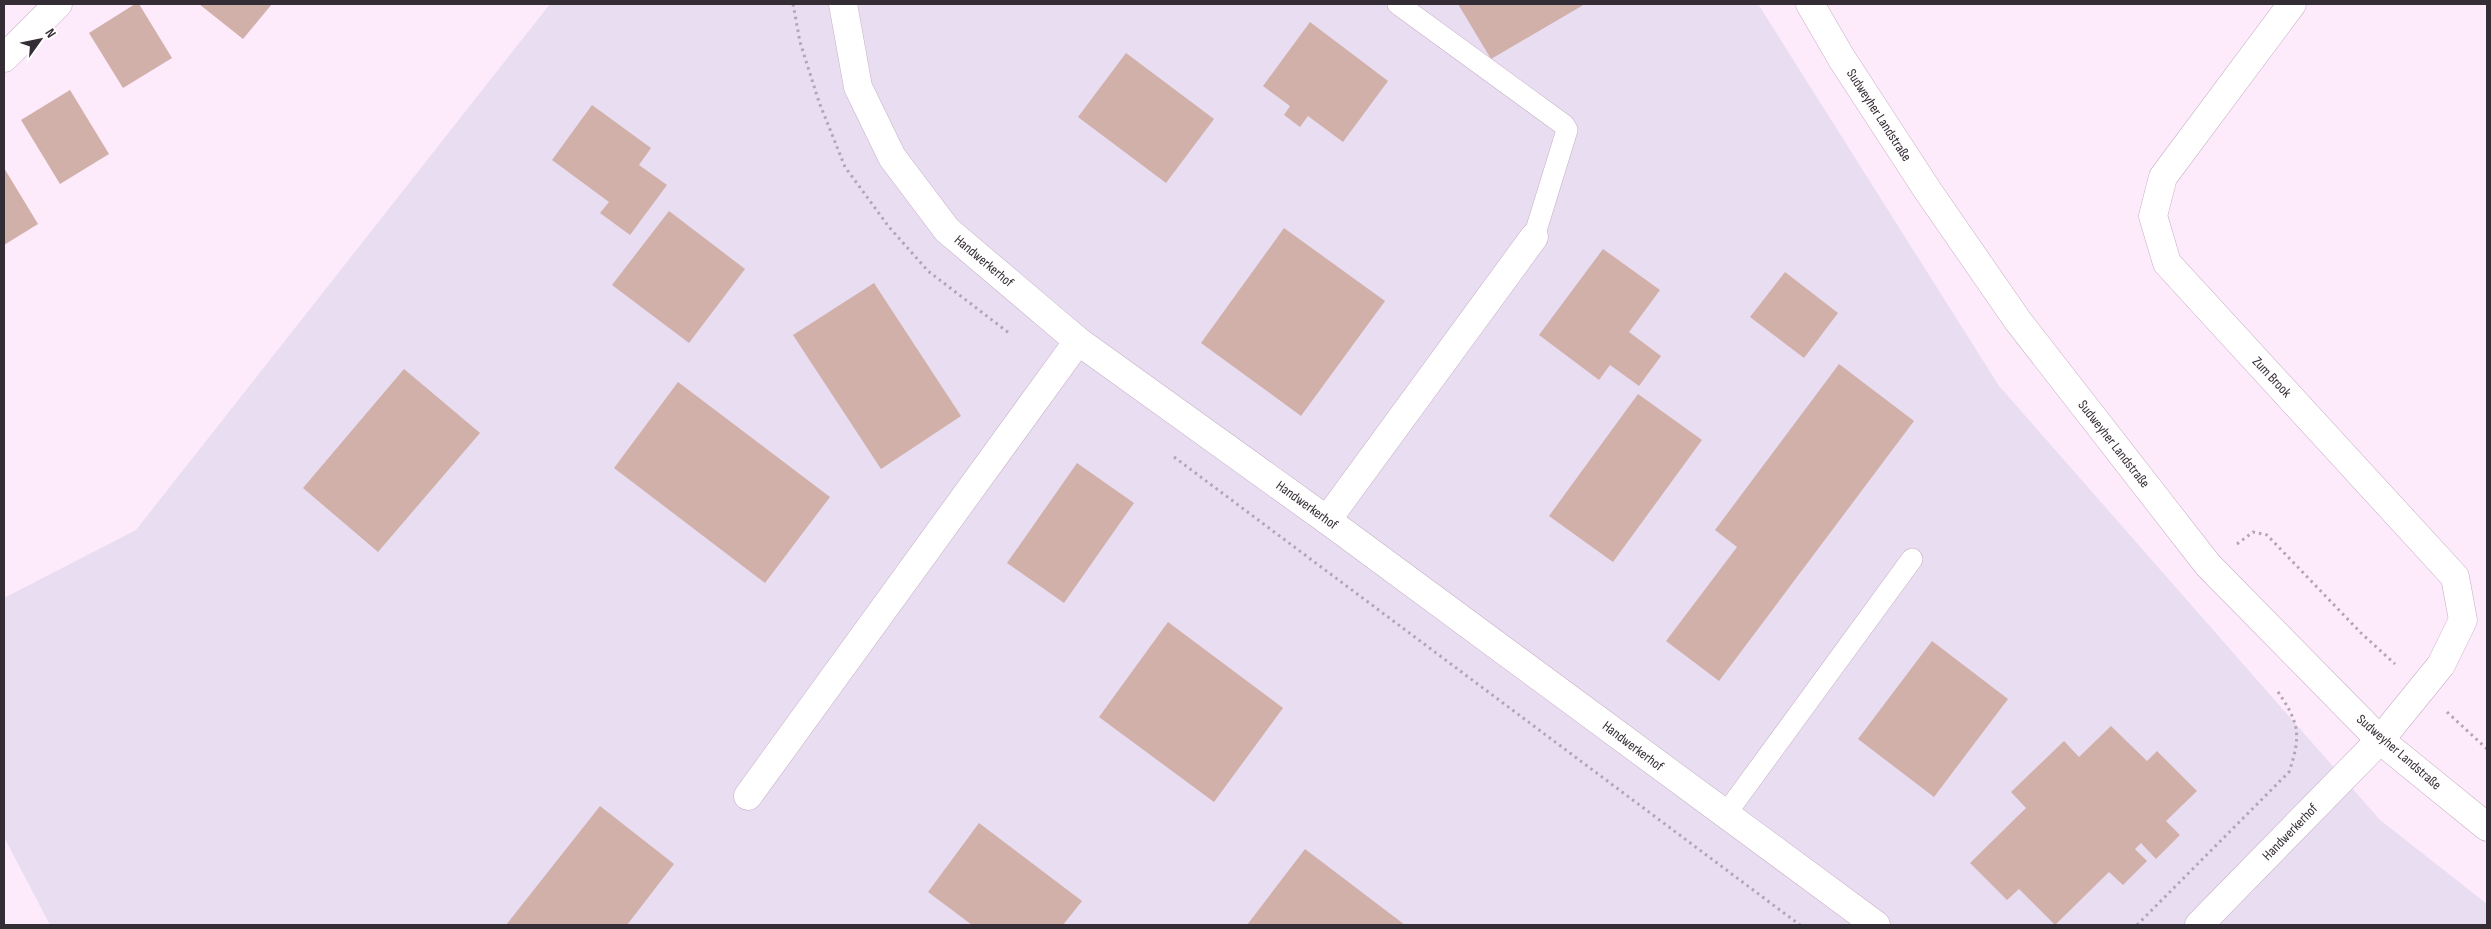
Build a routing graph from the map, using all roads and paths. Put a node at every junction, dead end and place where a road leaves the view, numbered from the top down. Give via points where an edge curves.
1 (58, 4) edge
2 (843, 4) edge
3 (1398, 4) edge
4 (1810, 4) edge
5 (2292, 4) edge
6 (4, 58) edge
7 (1534, 237) joint
8 (1078, 341) junction
9 (1327, 520) junction
10 (1912, 559) dead end
11 (2208, 565) junction
12 (2272, 684) dead end
13 (2422, 689) junction
14 (2380, 740) junction
15 (2487, 749) edge
16 (748, 796) dead end
17 (1725, 814) junction
18 (2487, 827) edge
19 (1876, 925) edge
20 (2137, 925) edge
21 (2199, 925) edge

1 - 6 street
2 - 8 street, Handwerkerhof via 858,87 892,157 947,230
3 - 7 lane via 1567,130
4 - 11 street, Sudweyher Landstraße via 1922,183 2018,321
5 - 13 street, Zum Brook via 2163,177 2153,216 2167,263 2455,577 2463,620 2441,666
7 - 9 street
8 - 9 street, Handwerkerhof
8 - 16 street
9 - 17 street, Handwerkerhof
10 - 17 lane
11 - 13 path via 2253,532 2268,535 2361,633
11 - 14 street, Sudweyher Landstraße
12 - 20 path via 2293,713 2298,746 2289,772
13 - 14 street, Zum Brook
13 - 15 path
14 - 18 street, Sudweyher Landstraße
14 - 21 street, Handwerkerhof
17 - 19 street, Handwerkerhof

